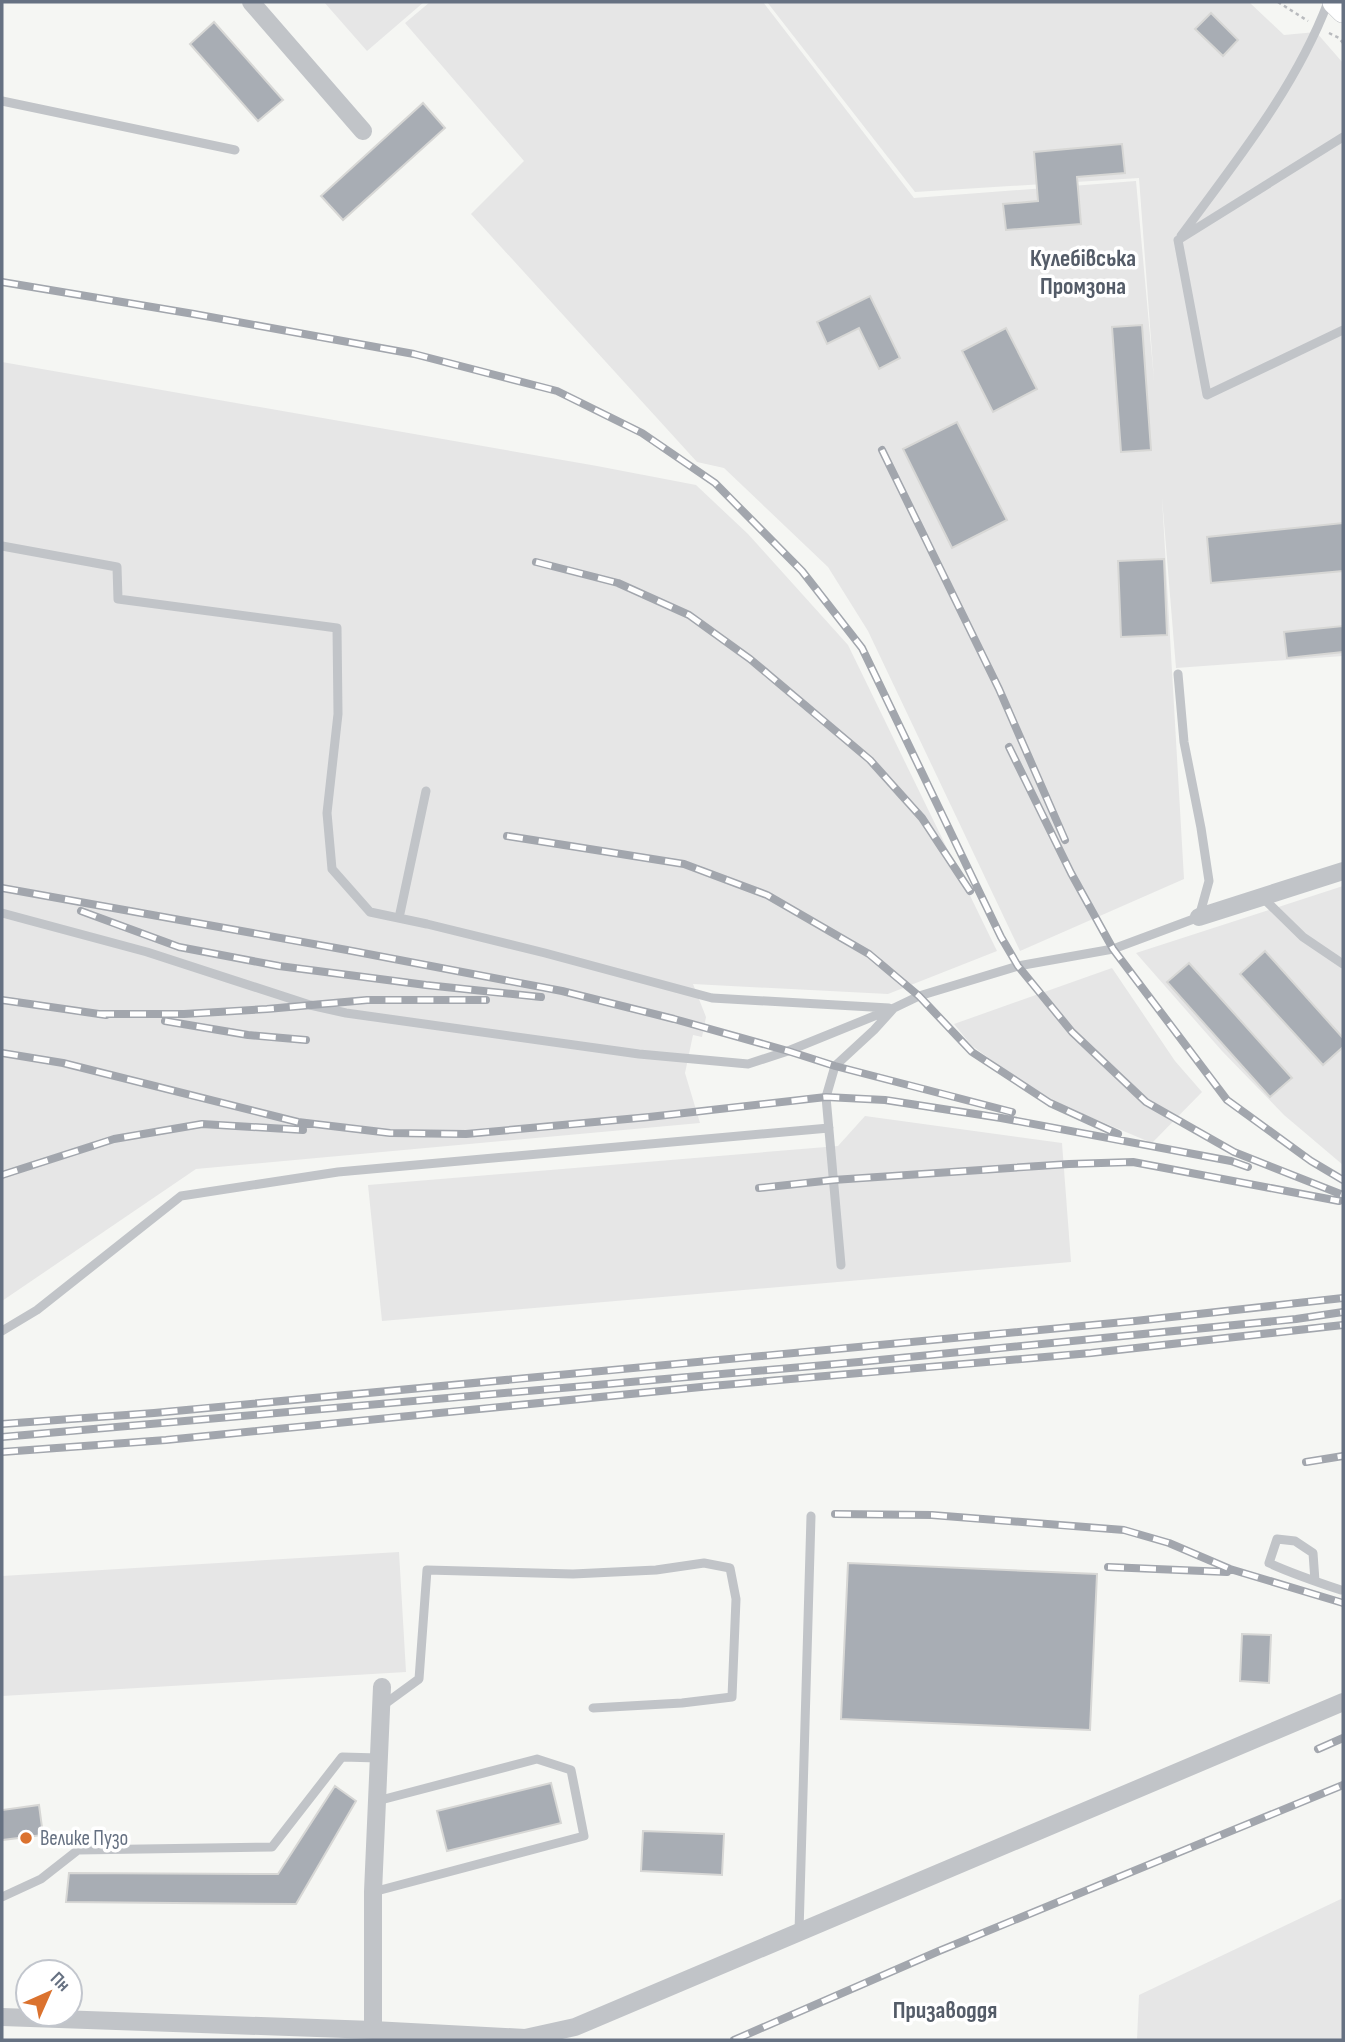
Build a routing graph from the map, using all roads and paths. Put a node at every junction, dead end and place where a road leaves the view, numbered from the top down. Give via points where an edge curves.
1 (251, 2) edge
2 (1328, 2) edge
3 (1334, 2) edge
4 (1343, 11) edge
5 (2, 101) edge
6 (363, 131) dead end
7 (1343, 137) edge
8 (235, 150) dead end
9 (1178, 240) junction
10 (1343, 330) edge
11 (2, 546) edge
12 (1178, 674) dead end
13 (426, 791) dead end
14 (1343, 871) edge
15 (1262, 896) junction
16 (2, 913) edge
17 (1199, 917) junction
18 (399, 918) junction
19 (1343, 964) edge
20 (894, 1008) junction
21 (829, 1128) junction
22 (841, 1265) dead end
23 (2, 1331) edge
24 (811, 1516) dead end
25 (1315, 1581) junction
26 (1343, 1590) edge
27 (382, 1687) dead end
28 (1343, 1702) edge
29 (381, 1707) junction
30 (593, 1708) dead end
31 (379, 1758) junction
32 (377, 1801) junction
33 (373, 1892) junction
34 (2, 1897) edge
35 (799, 1932) junction
36 (2, 2017) edge
37 (373, 2030) junction

1 - 6 street
2 - 9 lane via 1319,28 1279,100
3 - 4 street
5 - 8 lane
7 - 9 lane
9 - 10 lane via 1207,395
11 - 18 lane via 117,567 118,599 337,628 338,714 327,813 332,869 370,912
12 - 17 lane via 1184,742 1209,881
13 - 18 lane
14 - 15 street
15 - 17 street
15 - 19 lane via 1303,937
16 - 20 lane via 346,1013 639,1054 748,1064
17 - 20 lane via 1113,948 1018,966
18 - 20 lane via 712,998
20 - 21 lane via 835,1066 826,1097
21 - 22 lane
21 - 23 lane via 338,1172 181,1196 37,1310
24 - 35 lane
25 - 25 lane via 1269,1563 1276,1539 1295,1541 1313,1553
25 - 26 lane
27 - 29 street
28 - 35 street
29 - 30 lane via 419,1679 427,1570 573,1574 704,1563 730,1568 736,1599 732,1697
29 - 31 street
31 - 32 street
31 - 34 lane via 342,1757 272,1847 78,1850 41,1880
32 - 33 street
32 - 33 lane via 537,1759 571,1770 584,1836
33 - 37 street
35 - 37 street via 575,2027 524,2038
36 - 37 street

